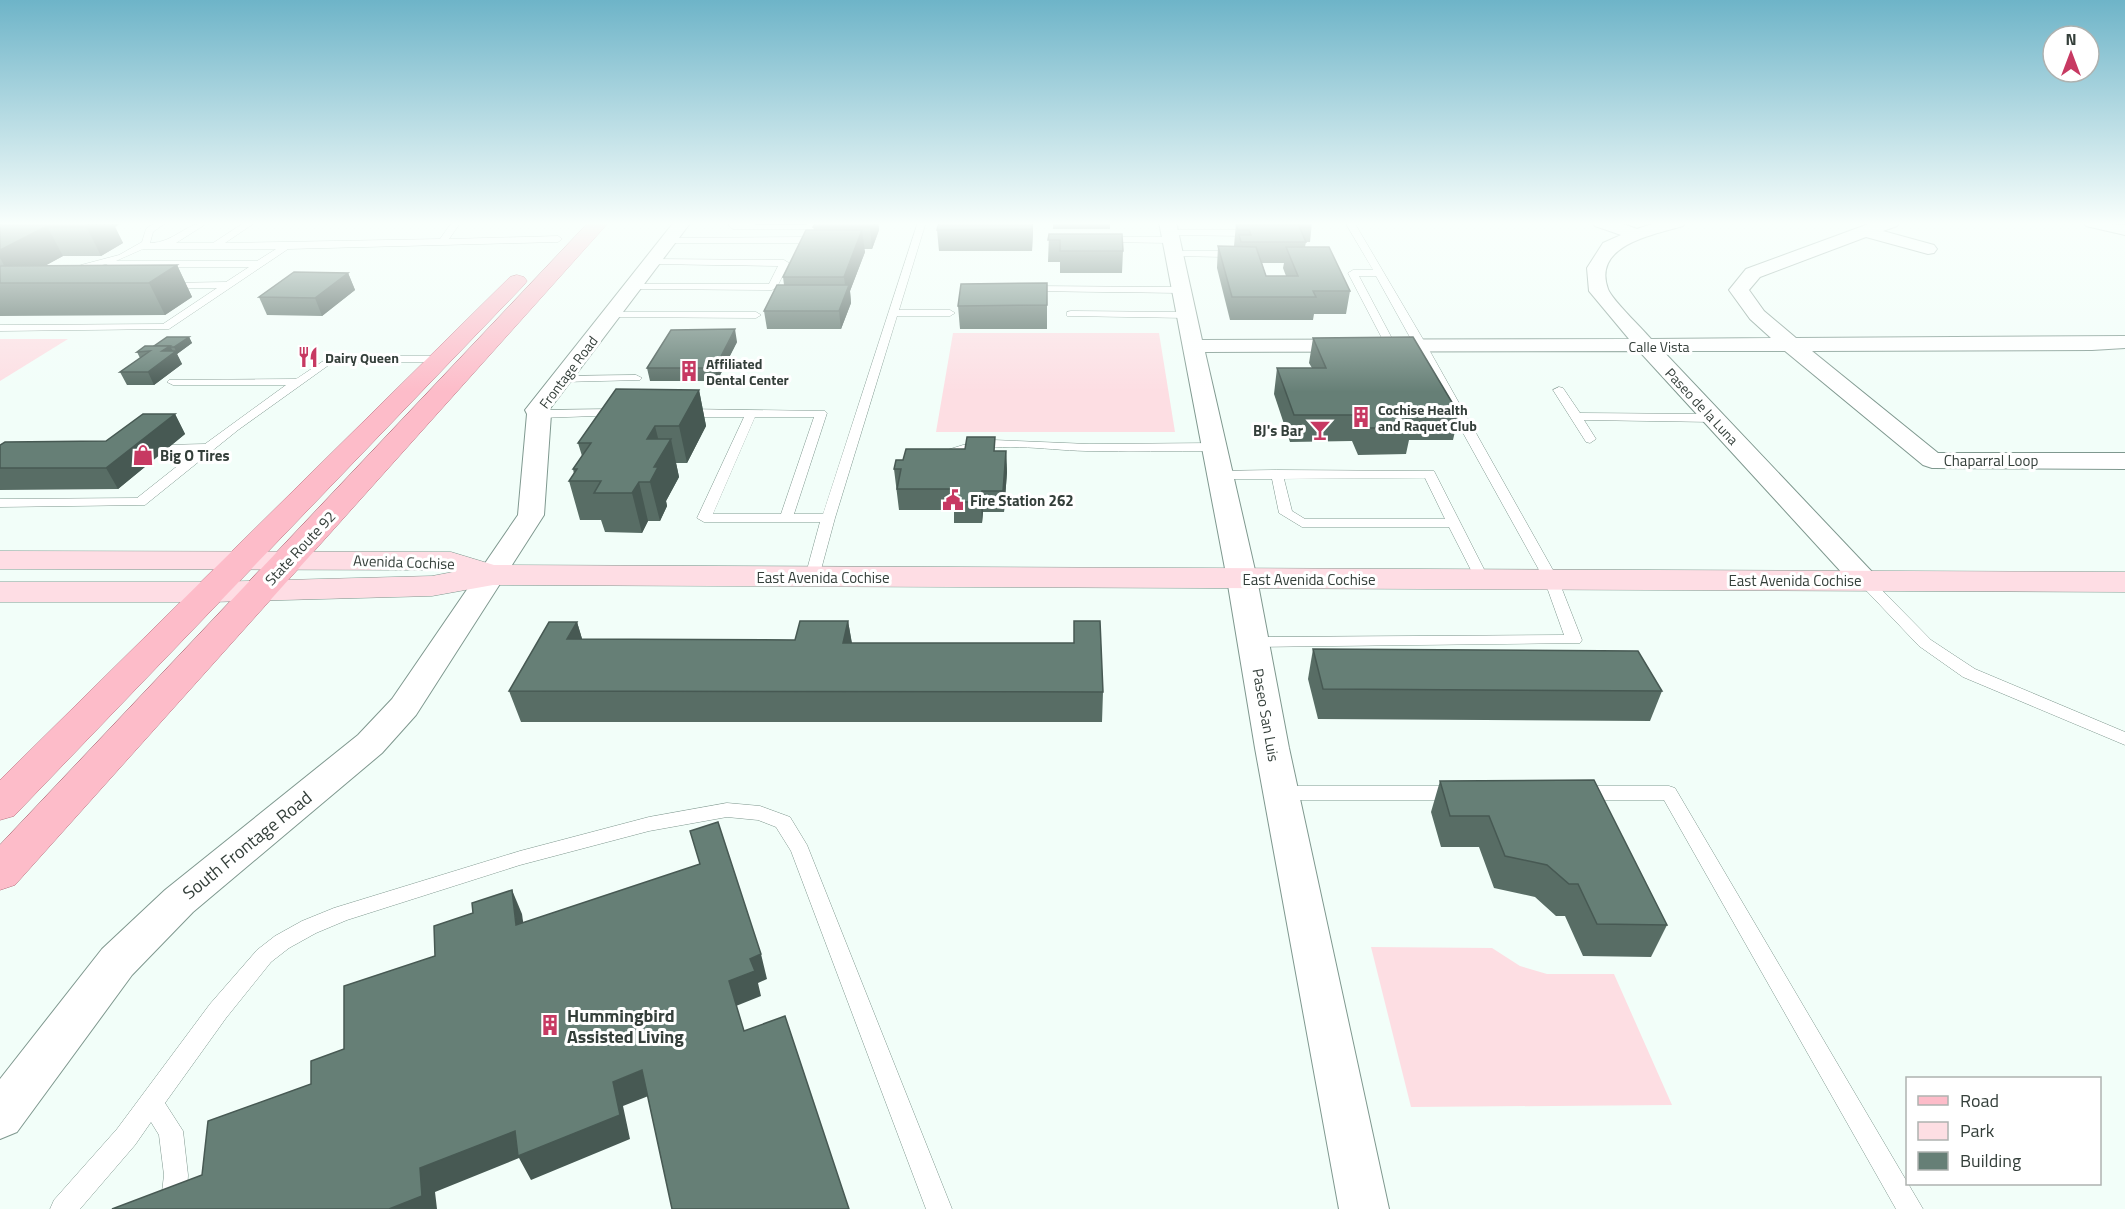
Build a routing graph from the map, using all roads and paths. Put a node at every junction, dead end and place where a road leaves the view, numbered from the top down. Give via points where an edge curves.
1 (69, 278) edge
2 (238, 278) edge
3 (527, 278) edge
4 (537, 278) edge
5 (640, 278) edge
6 (776, 278) edge
7 (904, 278) edge
8 (1179, 278) edge
9 (1356, 278) edge
10 (1382, 278) edge
11 (1597, 278) edge
12 (1749, 278) edge
13 (77, 284) edge
14 (159, 284) edge
15 (228, 285) junction
16 (633, 287) junction
17 (1023, 289) edge
18 (1181, 290) junction
19 (893, 313) junction
20 (950, 313) dead end
21 (1071, 314) dead end
22 (611, 315) junction
23 (756, 315) dead end
24 (1187, 315) junction
25 (0, 328) edge
26 (2125, 342) edge
27 (1791, 345) junction
28 (1194, 346) junction
29 (1391, 346) junction
30 (1422, 346) junction
31 (1646, 346) junction
32 (440, 358) junction
33 (562, 378) junction
34 (636, 378) dead end
35 (173, 382) dead end
36 (299, 382) junction
37 (1559, 390) dead end
38 (629, 413) edge
39 (673, 413) edge
40 (751, 413) junction
41 (539, 414) junction
42 (1576, 416) junction
43 (1713, 418) junction
44 (1590, 439) dead end
45 (1215, 447) junction
46 (168, 448) dead end
47 (208, 448) junction
48 (2125, 461) edge
49 (945, 469) edge
50 (1277, 474) junction
51 (1220, 475) junction
52 (0, 503) edge
53 (786, 518) junction
54 (828, 518) junction
55 (1454, 523) junction
56 (242, 559) junction
57 (290, 559) junction
58 (0, 560) edge
59 (493, 575) junction
60 (812, 577) junction
61 (1242, 579) junction
62 (1482, 579) junction
63 (1551, 579) junction
64 (1865, 581) junction
65 (2125, 582) edge
66 (261, 590) junction
67 (0, 592) edge
68 (211, 592) junction
69 (1253, 642) junction
70 (2125, 739) edge
71 (1281, 793) junction
72 (1469, 793) edge
73 (1563, 793) edge
74 (0, 806) edge
75 (0, 873) edge
76 (151, 1103) junction
77 (0, 1116) edge
78 (63, 1209) edge
79 (173, 1209) edge
80 (939, 1209) edge
81 (1364, 1209) edge
82 (1910, 1209) edge

1 - 13 lane via 65,281
2 - 15 lane
3 - 32 main road
4 - 57 main road, State Route 92
5 - 16 street, Frontage Road
6 - 16 lane via 772,287
7 - 19 lane
8 - 18 street, Paseo San Luis
9 - 29 lane
10 - 30 lane
11 - 31 street, Paseo de la Luna via 1599,291
12 - 27 street, Chaparral Loop via 1739,290 1757,315
14 - 15 lane
15 - 25 lane via 165,327
16 - 22 street, Frontage Road
17 - 18 lane
18 - 24 street, Paseo San Luis
19 - 20 lane
19 - 54 lane
21 - 24 lane
22 - 23 lane
22 - 33 street, Frontage Road
24 - 28 street, Paseo San Luis
26 - 27 street, Calle Vista
27 - 31 street, Calle Vista
27 - 48 street, Chaparral Loop via 1932,460
28 - 29 street, Calle Vista
28 - 45 street, Paseo San Luis
29 - 30 street, Calle Vista
30 - 31 street, Calle Vista
30 - 63 lane
31 - 43 street, Paseo de la Luna
32 - 36 lane via 331,359
32 - 56 main road
33 - 34 lane
33 - 41 street, Frontage Road via 537,410
35 - 36 lane
36 - 47 lane
37 - 42 lane
38 - 41 lane
39 - 40 lane
40 - 53 lane via 821,412
40 - 53 lane via 704,518
41 - 59 street, Frontage Road via 531,515
42 - 43 lane
42 - 44 lane
43 - 64 street, Paseo de la Luna
45 - 49 lane via 986,443 964,446 948,454
45 - 51 street, Paseo San Luis
46 - 47 lane
47 - 52 lane via 140,502
50 - 51 lane
50 - 55 lane via 1429,474
50 - 55 lane via 1286,513 1302,523
51 - 61 street, Paseo San Luis
53 - 54 lane
54 - 60 lane
55 - 62 lane
56 - 57 street, Avenida Cochise
56 - 58 street, Avenida Cochise
56 - 68 main road
57 - 59 street, Avenida Cochise via 451,561
57 - 66 main road, State Route 92
59 - 60 street, East Avenida Cochise
59 - 66 street, Avenida Cochise via 432,586
59 - 77 street, South Frontage Road via 404,707 370,744 179,901 117,962
60 - 61 street, East Avenida Cochise
61 - 62 street, East Avenida Cochise
61 - 69 street, Paseo San Luis
62 - 63 street, East Avenida Cochise
63 - 64 street, East Avenida Cochise
63 - 69 lane via 1574,640
64 - 65 street, East Avenida Cochise
64 - 70 lane via 1925,643 1969,673
66 - 68 street, Avenida Cochise
66 - 75 main road, State Route 92
67 - 68 street, Avenida Cochise
68 - 74 main road
69 - 71 street, Paseo San Luis
71 - 72 lane
71 - 81 street, Paseo San Luis
73 - 82 lane via 1669,793
76 - 78 lane
76 - 79 lane via 171,1131 176,1175
76 - 80 lane via 264,956 309,927 520,858 649,824 727,810 760,813 783,822 800,850

